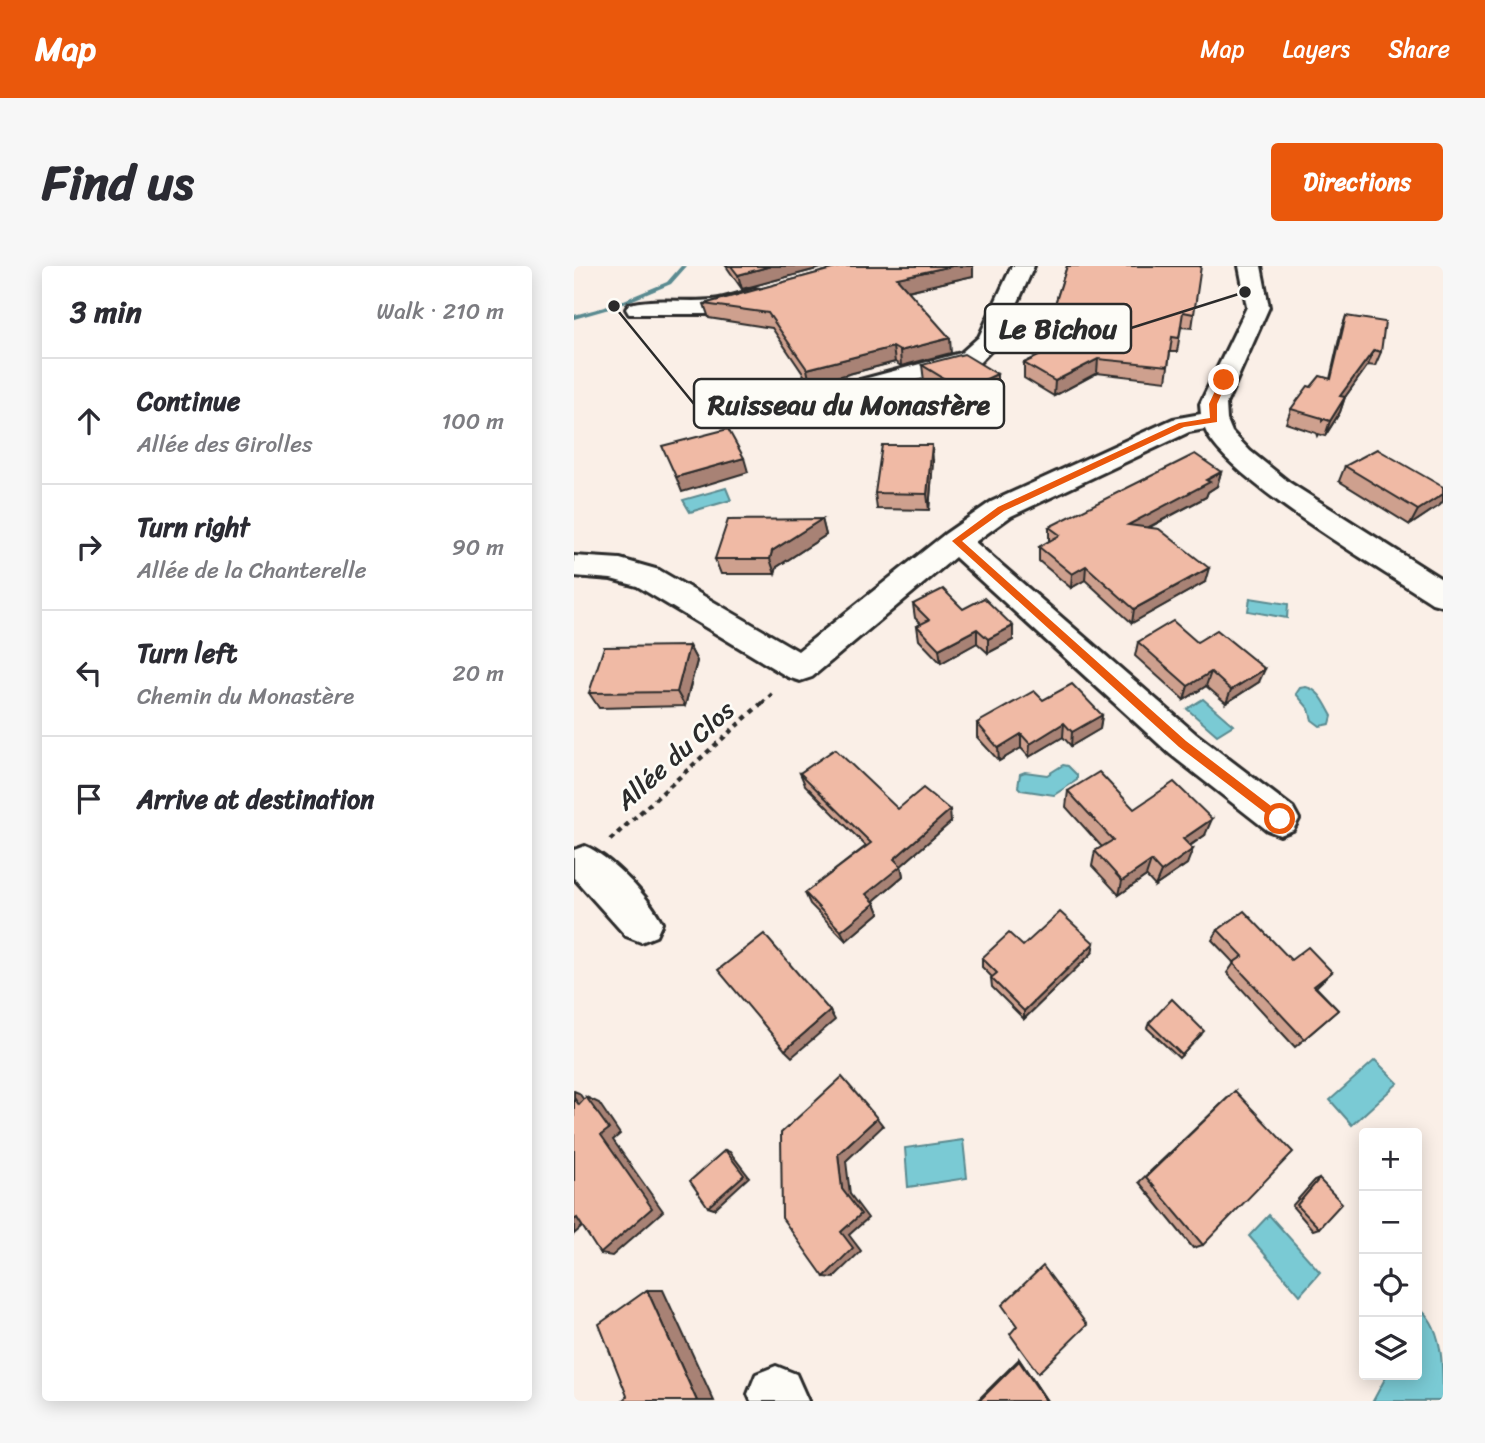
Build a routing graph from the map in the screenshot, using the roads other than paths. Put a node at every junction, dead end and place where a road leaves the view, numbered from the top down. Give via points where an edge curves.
1 (1023, 266) edge
2 (1250, 266) edge
3 (780, 289) edge
4 (637, 309) dead end
5 (772, 411) dead end
6 (1214, 420) junction
7 (956, 541) junction
8 (574, 566) edge
9 (1443, 595) edge
10 (1280, 819) dead end
11 (585, 863) road end
12 (641, 923) dead end

1 - 5 street via 989,340 970,358
2 - 6 street via 1258,307 1213,404
3 - 4 street via 713,307
6 - 7 street via 1182,425 1001,509
6 - 9 street via 1220,435 1240,457 1280,489
7 - 8 street via 800,668 648,578 603,565
7 - 10 street via 1183,744
11 - 12 street

